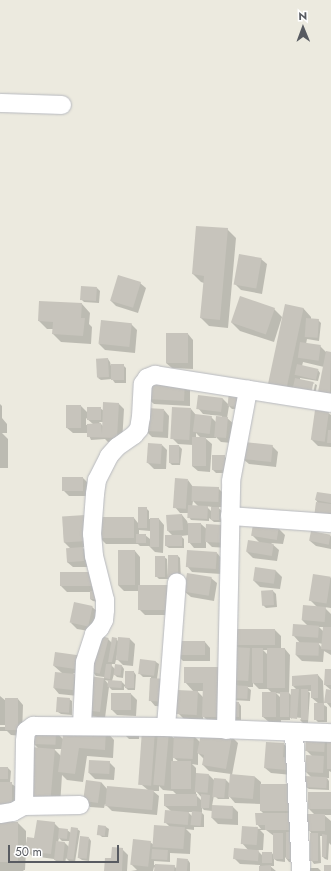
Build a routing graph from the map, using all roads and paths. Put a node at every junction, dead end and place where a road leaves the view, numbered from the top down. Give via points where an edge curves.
1 (0, 103) edge
2 (62, 105) dead end
3 (248, 390) junction
4 (331, 403) edge
5 (230, 516) junction
6 (331, 523) edge
7 (178, 582) dead end
8 (82, 725) junction
9 (166, 727) junction
10 (226, 730) junction
11 (294, 732) junction
12 (331, 733) edge
13 (80, 805) dead end
14 (24, 806) junction
15 (0, 814) edge
16 (301, 871) edge

1 - 2 street
3 - 4 street
3 - 5 street via 231,481
3 - 8 street via 155,376 147,378 143,384 139,428 109,456 97,480 94,494 94,556 105,610 104,620 94,634 85,662
5 - 6 street
5 - 10 street
7 - 9 street
8 - 9 street
8 - 14 street via 38,724 26,731
9 - 10 street
10 - 11 street
11 - 12 street
11 - 16 street
13 - 14 street
14 - 15 street via 13,812

